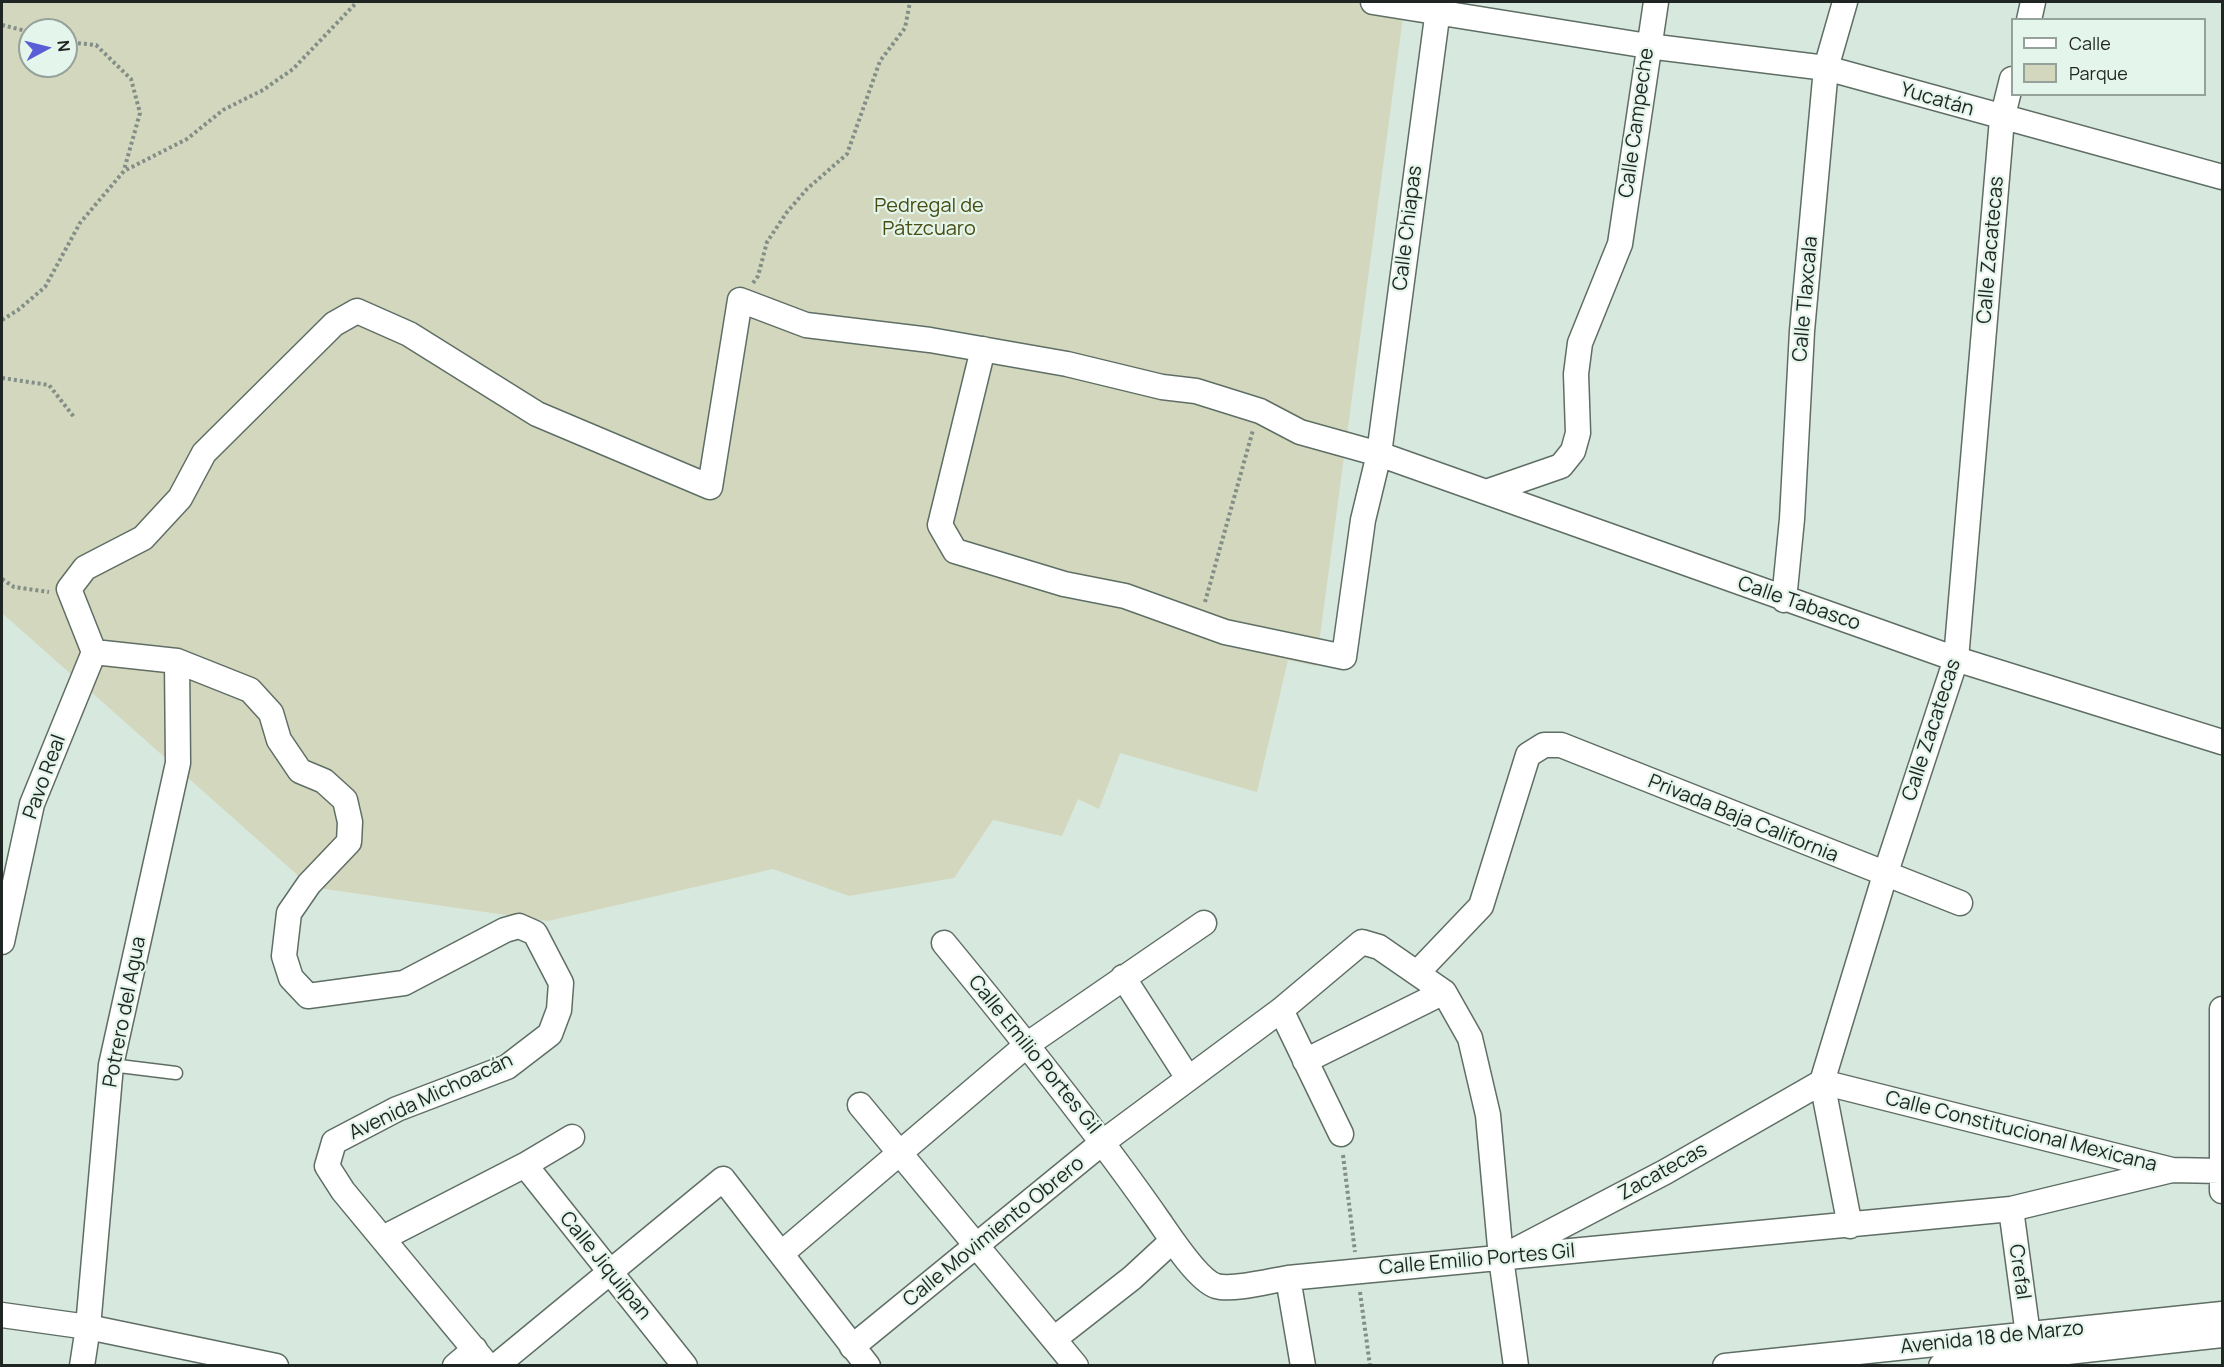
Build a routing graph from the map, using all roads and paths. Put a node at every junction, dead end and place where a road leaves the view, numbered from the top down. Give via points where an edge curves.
1 (357, 2) edge
2 (910, 2) edge
3 (1373, 2) edge
4 (1656, 2) edge
5 (1845, 2) edge
6 (2033, 2) edge
7 (1437, 7) edge
8 (2029, 18) edge
9 (2, 25) edge
10 (18, 29) edge
11 (78, 43) edge
12 (1648, 46) junction
13 (1826, 68) junction
14 (2011, 85) edge
15 (2002, 119) junction
16 (124, 171) junction
17 (2223, 177) edge
18 (740, 300) junction
19 (2, 320) edge
20 (983, 349) junction
21 (2, 378) edge
22 (1260, 411) junction
23 (74, 417) dead end
24 (1379, 454) junction
25 (1486, 492) junction
26 (2, 579) edge
27 (69, 589) junction
28 (1784, 600) junction
29 (1200, 620) junction
30 (94, 652) junction
31 (1956, 659) junction
32 (177, 661) junction
33 (2222, 738) edge
34 (1885, 875) junction
35 (1960, 903) dead end
36 (1204, 923) dead end
37 (2, 942) edge
38 (944, 943) dead end
39 (1418, 972) junction
40 (1123, 977) junction
41 (1444, 992) junction
42 (2223, 1009) edge
43 (1281, 1010) junction
44 (1028, 1044) junction
45 (1305, 1061) junction
46 (111, 1065) junction
47 (176, 1073) dead end
48 (1188, 1078) junction
49 (1822, 1082) junction
50 (860, 1105) dead end
51 (1341, 1134) dead end
52 (572, 1137) dead end
53 (1103, 1142) junction
54 (901, 1154) junction
55 (525, 1165) junction
56 (2172, 1170) junction
57 (2222, 1181) edge
58 (2011, 1209) junction
59 (1850, 1226) junction
60 (383, 1238) junction
61 (1172, 1241) junction
62 (978, 1246) junction
63 (782, 1252) junction
64 (1501, 1258) junction
65 (609, 1272) junction
66 (1288, 1278) junction
67 (2, 1314) edge
68 (2223, 1314) edge
69 (88, 1327) junction
70 (2028, 1335) junction
71 (2223, 1335) edge
72 (1054, 1339) junction
73 (852, 1347) junction
74 (482, 1357) edge
75 (2086, 1357) edge
76 (82, 1365) edge
77 (271, 1365) edge
78 (456, 1365) edge
79 (495, 1365) edge
80 (685, 1365) edge
81 (868, 1365) edge
82 (1076, 1365) edge
83 (1303, 1365) edge
84 (1516, 1365) edge
85 (1725, 1365) edge
86 (1941, 1365) edge

1 - 16 path via 293,69 263,90 222,110 187,140
2 - 18 path via 905,28 880,62 847,154 807,189 787,213 767,242 758,276
3 - 7 street, Yucatán
4 - 12 street, Calle Campeche
5 - 13 street, Calle Tlaxcala
6 - 8 street
7 - 12 street, Yucatán
7 - 24 street, Calle Chiapas
9 - 10 path
11 - 16 path via 96,45 131,79 140,113
12 - 13 street, Yucatán
12 - 25 street, Calle Campeche via 1620,244 1580,343 1576,374 1578,433 1573,451 1561,466
13 - 15 street, Yucatán
13 - 28 street, Calle Tlaxcala via 1802,331
14 - 15 street, Calle Zacatecas
15 - 17 street, Yucatán
15 - 31 street, Calle Zacatecas
16 - 19 path via 80,223 45,287
18 - 20 street, Calle Tabasco via 806,325
18 - 27 street via 710,487 537,414 409,334 357,311 334,324 204,453 180,498 143,538 86,568
20 - 22 street, Calle Tabasco via 1196,392
20 - 29 street via 940,525 955,551
21 - 23 path via 50,386
22 - 24 street, Calle Tabasco via 1300,432
22 - 29 path
24 - 25 street, Calle Tabasco
24 - 29 street, Calle Chiapas via 1361,529 1344,657 1225,632
25 - 28 street, Calle Tabasco
26 - 27 path via 14,587 44,593
27 - 30 street
28 - 31 street, Calle Tabasco
30 - 32 street
30 - 37 street, Pavo Real via 32,804
31 - 33 street, Calle Tabasco
31 - 34 street, Calle Zacatecas
32 - 46 street, Potrero del Agua via 178,763
32 - 60 street, Avenida Michoacán via 250,690 271,713 279,740 300,771 324,781 345,800 349,842 309,884 289,913 284,956 291,978 308,996 404,984 519,926 535,933 561,983 559,1010 550,1034 507,1066 397,1109 334,1142 327,1166
34 - 35 street, Privada Baja California
34 - 39 street, Privada Baja California via 1561,745 1544,745 1528,755 1481,906
34 - 49 street, Calle Zacatecas
36 - 40 street
38 - 44 street, Calle Emilio Portes Gil
39 - 41 street
39 - 43 street, Calle Movimiento Obrero via 1379,947 1362,942
40 - 44 street
40 - 48 street
41 - 45 street
41 - 64 street via 1470,1038 1488,1115
42 - 57 street
43 - 45 street
43 - 48 street, Calle Movimiento Obrero
44 - 53 street, Calle Emilio Portes Gil
44 - 54 street
45 - 51 street
46 - 47 lane
46 - 69 street, Potrero del Agua
48 - 53 street, Calle Movimiento Obrero
49 - 56 street, Calle Constitucional Mexicana
49 - 59 street, Calle Zacatecas
49 - 64 street, Zacatecas via 1665,1172
50 - 54 street
52 - 55 street
53 - 61 street, Calle Emilio Portes Gil
53 - 62 street, Calle Movimiento Obrero
54 - 62 street
54 - 63 street
55 - 60 street
55 - 65 street, Calle Jiquilpan
56 - 57 street, Calle Constitucional Mexicana
56 - 58 street, Calle Emilio Portes Gil
58 - 59 street, Calle Emilio Portes Gil
58 - 70 street, Crefal
59 - 64 street, Calle Emilio Portes Gil
60 - 74 street, Avenida Michoacán
61 - 66 street, Calle Emilio Portes Gil via 1214,1286
61 - 72 street
62 - 72 street
62 - 73 street, Calle Movimiento Obrero
63 - 65 street via 723,1179
63 - 73 street
64 - 66 street, Calle Emilio Portes Gil
64 - 84 street
65 - 79 street
65 - 80 street, Calle Jiquilpan
66 - 83 street
67 - 69 street
68 - 70 street, Avenida 18 de Marzo
69 - 76 street, Potrero del Agua
69 - 77 street
70 - 85 street, Avenida 18 de Marzo
71 - 75 street, Avenida 18 de Marzo
72 - 82 street
73 - 81 street
74 - 78 street
75 - 86 street, Avenida 18 de Marzo

